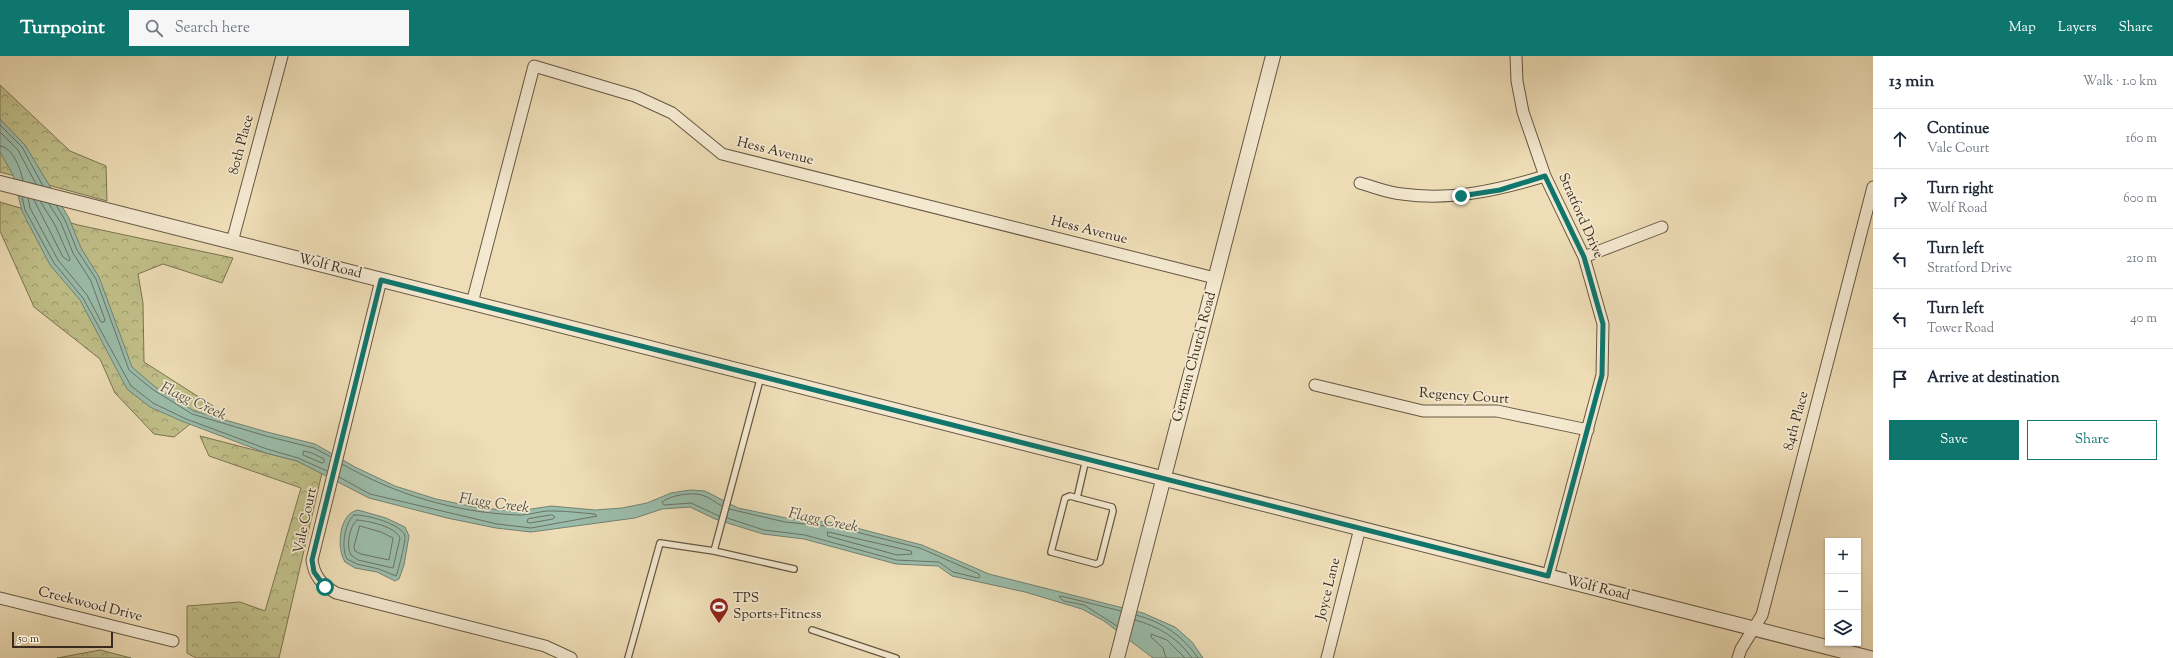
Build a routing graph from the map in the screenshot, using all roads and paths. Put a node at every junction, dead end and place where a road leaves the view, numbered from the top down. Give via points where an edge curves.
1 (282, 56) edge
2 (1273, 56) edge
3 (1516, 56) edge
4 (1545, 176) junction
5 (6, 184) edge
6 (1360, 184) dead end
7 (1873, 187) edge
8 (1662, 227) dead end
9 (232, 242) junction
10 (1584, 257) junction
11 (1215, 278) junction
12 (381, 280) junction
13 (472, 303) junction
14 (761, 376) junction
15 (1315, 385) dead end
16 (1588, 430) junction
17 (1086, 459) junction
18 (1164, 478) junction
19 (1077, 498) junction
20 (1360, 528) junction
21 (714, 551) junction
22 (794, 569) dead end
23 (1548, 576) junction
24 (0, 598) edge
25 (1752, 628) junction
26 (812, 630) dead end
27 (173, 641) dead end
28 (571, 658) edge
29 (628, 658) edge
30 (896, 658) edge
31 (1117, 658) edge
32 (1327, 658) edge
33 (1738, 658) edge
34 (1870, 658) edge

1 - 9 street, 80th Place
2 - 11 street, German Church Road
3 - 4 street, Stratford Drive via 1517,81 1523,112
4 - 6 street via 1500,190 1461,196 1402,194
4 - 10 street, Stratford Drive
5 - 9 street, Wolf Road
7 - 25 street, 84th Place via 1762,614
8 - 10 street
9 - 12 street, Wolf Road
10 - 16 street, Stratford Drive via 1603,324 1602,375
11 - 13 street, Hess Avenue via 722,154 672,113 635,96 534,66
11 - 18 street, German Church Road
12 - 13 street, Wolf Road
12 - 28 street, Vale Court via 312,560 314,572 325,587 336,593 545,646
13 - 14 street, Wolf Road
14 - 17 street, Wolf Road
14 - 21 lane
15 - 16 street, Regency Court via 1423,411 1496,411
16 - 23 street, Stratford Drive
17 - 18 street, Wolf Road
17 - 19 lane
18 - 20 street, Wolf Road
18 - 31 street, German Church Road
19 - 19 lane via 1065,498 1051,552 1096,564 1100,562 1112,507
20 - 23 street, Wolf Road
20 - 32 street, Joyce Lane
21 - 22 lane
21 - 29 lane via 660,543
23 - 25 street, Wolf Road
24 - 27 street, Creekwood Drive
25 - 33 street, 84th Place
25 - 34 street, Wolf Road
26 - 30 lane

